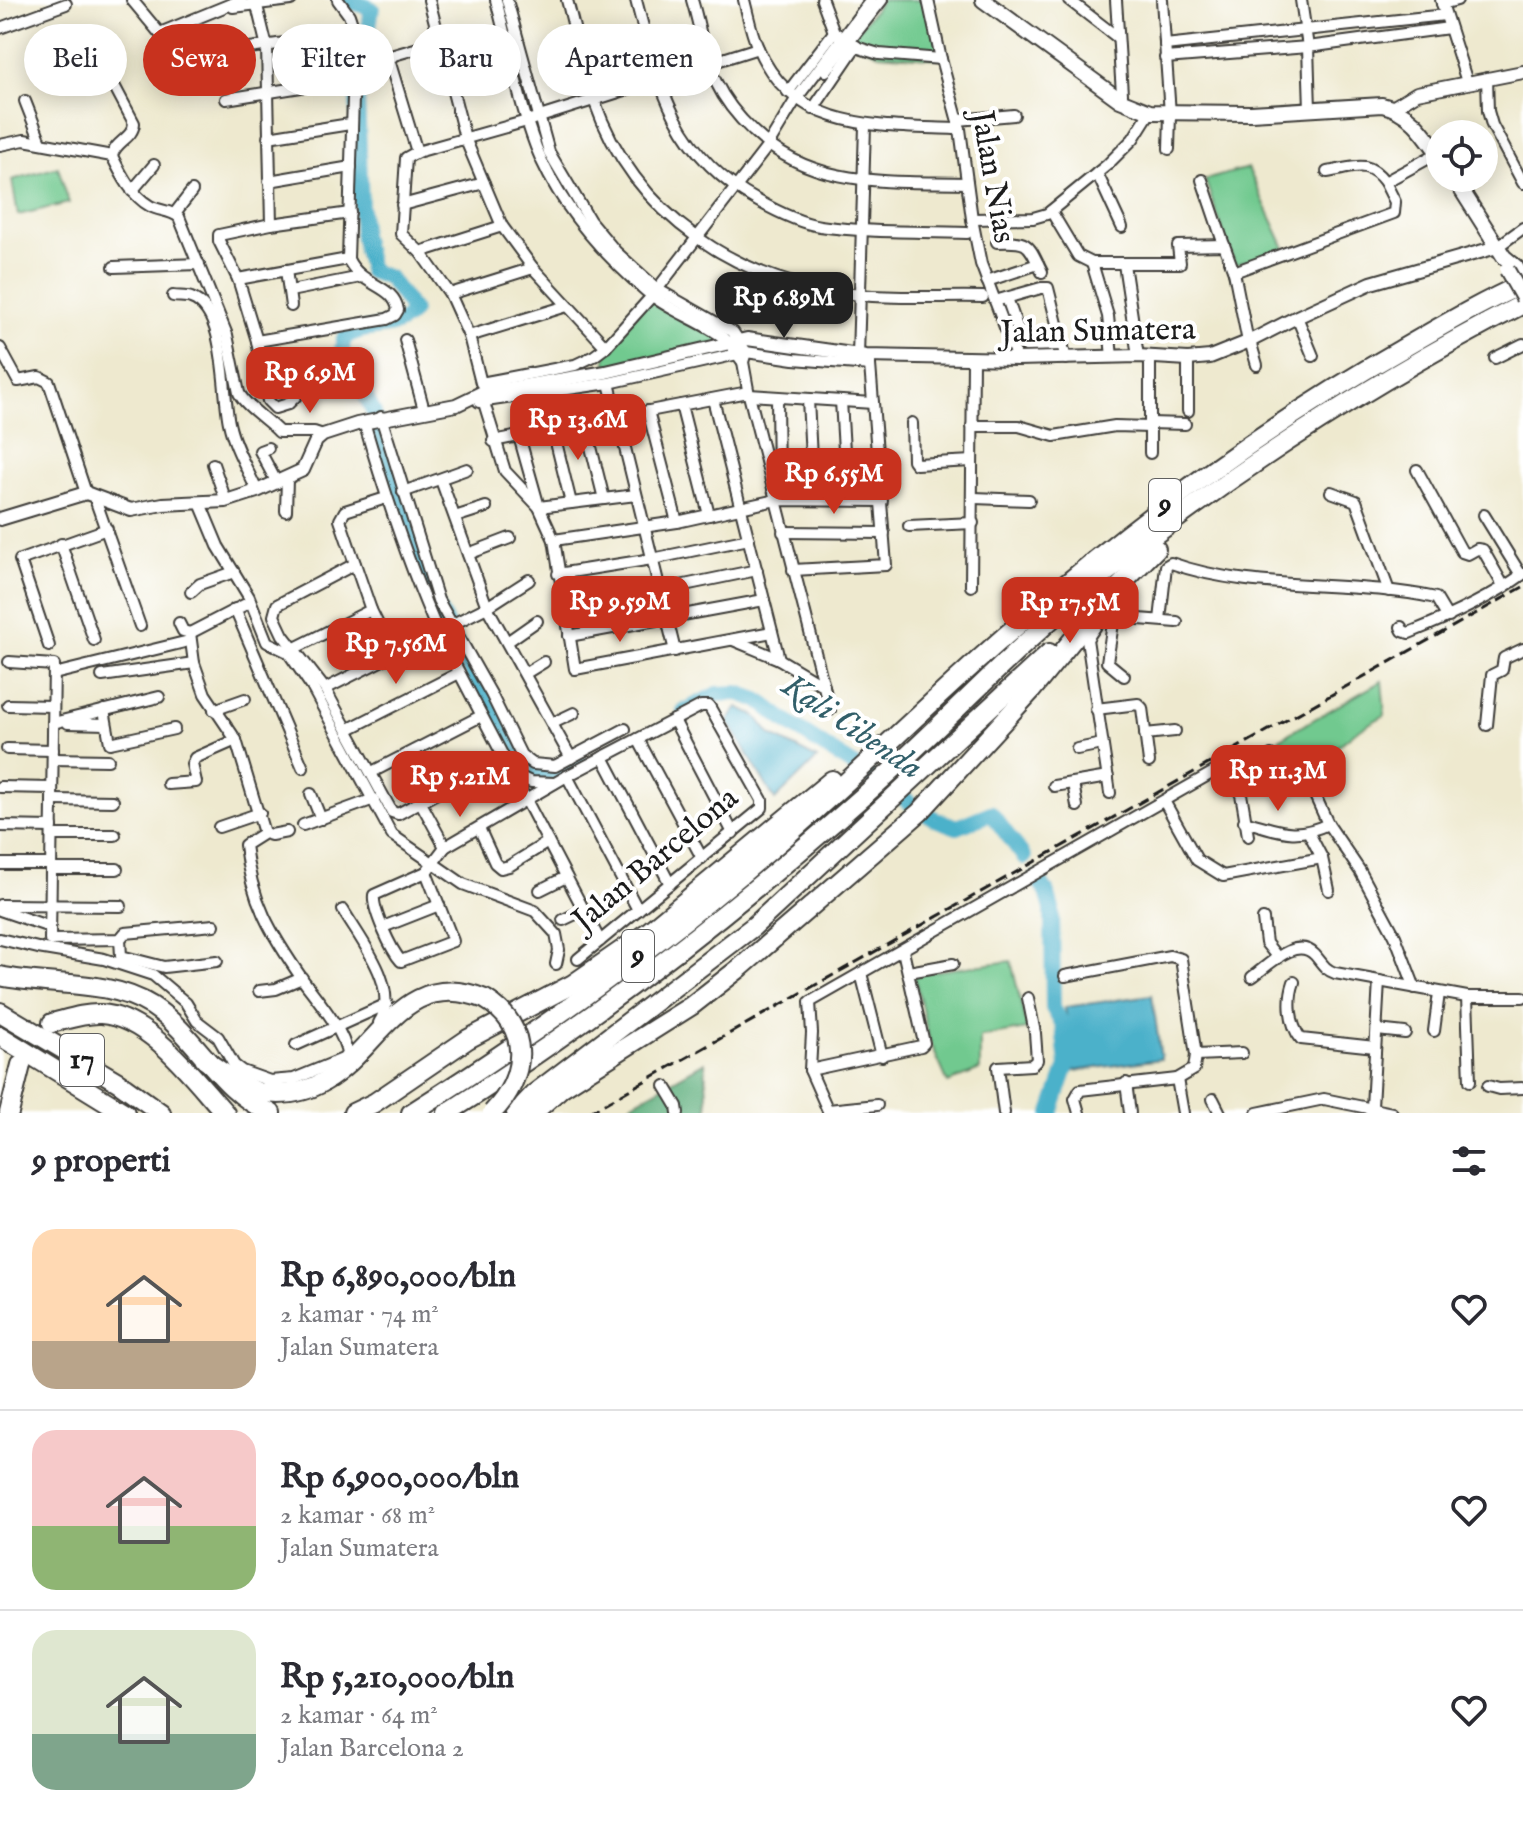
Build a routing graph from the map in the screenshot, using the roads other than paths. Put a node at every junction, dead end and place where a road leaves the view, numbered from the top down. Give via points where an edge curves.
1 (132, 0) edge
2 (241, 0) edge
3 (291, 0) edge
4 (338, 0) edge
5 (429, 0) edge
6 (496, 0) edge
7 (507, 0) edge
8 (567, 0) edge
9 (636, 0) edge
10 (692, 0) edge
11 (744, 0) edge
12 (822, 0) edge
13 (871, 0) edge
14 (882, 0) edge
15 (928, 0) edge
16 (983, 0) edge
17 (1069, 0) edge
18 (1116, 0) edge
19 (1162, 0) edge
20 (1301, 0) edge
21 (1457, 0) edge
22 (66, 4) dead end
23 (257, 6) junction
24 (1443, 6) edge
25 (225, 7) junction
26 (152, 24) edge
27 (182, 24) edge
28 (352, 24) edge
29 (435, 24) edge
30 (642, 24) edge
31 (699, 24) edge
32 (0, 28) edge
33 (1306, 28) junction
34 (1449, 28) junction
35 (1117, 37) junction
36 (846, 39) junction
37 (1165, 45) junction
38 (272, 46) edge
39 (267, 47) junction
40 (1308, 47) junction
41 (256, 48) edge
42 (758, 48) junction
43 (410, 50) edge
44 (1165, 58) junction
45 (941, 59) junction
46 (722, 61) edge
47 (1523, 72) edge
48 (1487, 78) junction
49 (1467, 82) junction
50 (272, 92) edge
51 (722, 92) edge
52 (268, 93) junction
53 (120, 96) edge
54 (351, 96) edge
55 (454, 96) edge
56 (607, 96) edge
57 (664, 96) edge
58 (226, 99) dead end
59 (594, 100) junction
60 (795, 100) junction
61 (1120, 100) junction
62 (25, 101) dead end
63 (1394, 107) junction
64 (813, 109) junction
65 (1310, 109) junction
66 (1150, 112) junction
67 (1170, 114) junction
68 (1014, 115) dead end
69 (533, 119) junction
70 (350, 124) junction
71 (956, 125) junction
72 (865, 126) junction
73 (268, 137) junction
74 (1426, 137) edge
75 (465, 138) junction
76 (41, 142) junction
77 (0, 145) edge
78 (767, 147) junction
79 (1169, 149) dead end
80 (412, 154) junction
81 (112, 156) junction
82 (1426, 161) edge
83 (154, 165) dead end
84 (351, 167) junction
85 (1327, 172) dead end
86 (1097, 173) junction
87 (1202, 180) dead end
88 (269, 181) junction
89 (864, 181) junction
90 (1385, 182) junction
91 (484, 183) junction
92 (967, 183) junction
93 (1523, 183) edge
94 (735, 189) junction
95 (132, 191) junction
96 (192, 191) dead end
97 (1463, 192) edge
98 (402, 205) junction
99 (1051, 211) junction
100 (350, 213) junction
101 (177, 215) junction
102 (972, 219) junction
103 (271, 224) junction
104 (502, 226) junction
105 (1122, 227) dead end
106 (1523, 228) edge
107 (862, 229) junction
108 (967, 233) dead end
109 (696, 239) junction
110 (997, 242) dead end
111 (1224, 245) junction
112 (420, 252) junction
113 (348, 259) junction
114 (1092, 263) junction
115 (199, 264) junction
116 (1124, 264) junction
117 (114, 267) dead end
118 (533, 268) junction
119 (1511, 268) edge
120 (286, 270) junction
121 (1234, 272) junction
122 (361, 277) junction
123 (238, 279) junction
124 (987, 281) junction
125 (290, 291) junction
126 (655, 292) junction
127 (450, 294) junction
128 (862, 295) junction
129 (173, 296) dead end
130 (983, 297) dead end
131 (1007, 298) junction
132 (995, 301) junction
133 (1523, 301) edge
134 (291, 306) dead end
135 (567, 306) junction
136 (1297, 317) junction
137 (469, 336) junction
138 (405, 340) dead end
139 (257, 341) junction
140 (1249, 342) junction
141 (1523, 344) edge
142 (1063, 345) junction
143 (606, 347) junction
144 (0, 348) edge
145 (739, 350) junction
146 (1144, 356) junction
147 (1313, 356) dead end
148 (1112, 357) junction
149 (1495, 358) dead end
150 (866, 359) junction
151 (973, 359) junction
152 (1017, 359) junction
153 (1066, 359) junction
154 (1188, 359) junction
155 (1257, 365) dead end
156 (1410, 367) junction
157 (609, 383) junction
158 (749, 394) junction
159 (296, 396) dead end
160 (482, 397) junction
161 (777, 397) junction
162 (713, 399) junction
163 (808, 399) junction
164 (841, 401) junction
165 (873, 403) junction
166 (681, 405) junction
167 (424, 410) junction
168 (648, 411) junction
169 (1188, 411) dead end
170 (617, 417) junction
171 (372, 420) junction
172 (585, 423) junction
173 (912, 423) dead end
174 (1185, 424) dead end
175 (1150, 425) junction
176 (972, 426) junction
177 (553, 430) junction
178 (323, 435) junction
179 (519, 436) junction
180 (493, 441) junction
181 (268, 448) dead end
182 (1150, 453) dead end
183 (972, 461) junction
184 (213, 464) dead end
185 (467, 469) dead end
186 (1417, 470) dead end
187 (441, 480) junction
188 (282, 481) junction
189 (257, 491) junction
190 (403, 492) junction
191 (1331, 492) dead end
192 (636, 495) junction
193 (774, 495) junction
194 (95, 496) junction
195 (386, 498) junction
196 (974, 498) junction
197 (604, 499) junction
198 (813, 499) junction
199 (847, 500) junction
200 (1029, 500) dead end
201 (226, 501) junction
202 (882, 501) junction
203 (200, 503) junction
204 (571, 503) junction
205 (486, 507) dead end
206 (539, 507) junction
207 (741, 508) junction
208 (286, 511) dead end
209 (709, 515) junction
210 (1484, 515) dead end
211 (455, 517) junction
212 (0, 519) edge
213 (677, 522) junction
214 (973, 523) junction
215 (909, 526) dead end
216 (644, 527) junction
217 (107, 529) junction
218 (783, 532) junction
219 (884, 533) junction
220 (510, 538) dead end
221 (749, 539) junction
222 (554, 540) junction
223 (61, 544) junction
224 (468, 554) junction
225 (652, 559) junction
226 (355, 564) junction
227 (757, 570) junction
228 (793, 570) junction
229 (234, 572) junction
230 (558, 574) junction
231 (1522, 574) edge
232 (529, 580) dead end
233 (971, 586) dead end
234 (1504, 587) junction
235 (660, 590) junction
236 (1389, 591) junction
237 (191, 592) dead end
238 (764, 600) junction
239 (250, 602) junction
240 (563, 605) junction
241 (487, 607) junction
242 (235, 609) junction
243 (371, 610) junction
244 (1108, 611) junction
245 (1449, 617) junction
246 (667, 619) junction
247 (1160, 620) junction
248 (537, 621) dead end
249 (1177, 622) dead end
250 (179, 623) dead end
251 (451, 625) junction
252 (140, 626) dead end
253 (1401, 627) dead end
254 (438, 632) junction
255 (772, 632) junction
256 (569, 636) junction
257 (190, 637) junction
258 (94, 640) dead end
259 (733, 640) junction
260 (507, 642) junction
261 (49, 646) dead end
262 (293, 649) junction
263 (1523, 649) edge
264 (675, 651) junction
265 (393, 655) junction
266 (779, 659) junction
267 (9, 662) dead end
268 (544, 662) dead end
269 (194, 663) junction
270 (459, 673) junction
271 (526, 673) junction
272 (54, 674) junction
273 (102, 676) dead end
274 (1124, 676) dead end
275 (824, 686) junction
276 (325, 689) junction
277 (159, 697) dead end
278 (245, 699) dead end
279 (8, 705) dead end
280 (53, 706) junction
281 (1096, 709) junction
282 (104, 710) junction
283 (214, 710) junction
284 (830, 710) dead end
285 (574, 713) dead end
286 (481, 716) junction
287 (674, 720) junction
288 (53, 723) junction
289 (553, 723) junction
290 (106, 724) junction
291 (1487, 725) dead end
292 (174, 729) dead end
293 (349, 729) junction
294 (625, 729) dead end
295 (1175, 731) dead end
296 (1145, 734) junction
297 (638, 739) junction
298 (236, 740) junction
299 (884, 743) junction
300 (1102, 744) junction
301 (7, 749) dead end
302 (1077, 749) dead end
303 (53, 754) junction
304 (1271, 755) dead end
305 (503, 757) junction
306 (603, 757) junction
307 (571, 758) junction
308 (108, 760) dead end
309 (1149, 762) dead end
310 (303, 768) dead end
311 (1275, 769) junction
312 (372, 772) junction
313 (511, 772) junction
314 (567, 776) junction
315 (1108, 777) junction
316 (1237, 777) junction
317 (555, 783) junction
318 (1073, 783) junction
319 (168, 784) dead end
320 (1054, 786) dead end
321 (0, 787) edge
322 (1110, 793) dead end
323 (52, 794) junction
324 (311, 794) dead end
325 (374, 799) junction
326 (113, 801) dead end
327 (420, 801) junction
328 (526, 801) junction
329 (1164, 801) junction
330 (1077, 806) dead end
331 (260, 813) junction
332 (321, 819) junction
333 (1244, 821) junction
334 (1328, 824) junction
335 (303, 825) dead end
336 (0, 826) edge
337 (219, 827) dead end
338 (479, 828) junction
339 (52, 831) junction
340 (287, 832) dead end
341 (264, 833) junction
342 (733, 833) junction
343 (1309, 833) junction
344 (115, 835) dead end
345 (1248, 836) dead end
346 (548, 842) junction
347 (445, 847) junction
348 (702, 858) junction
349 (1322, 858) junction
350 (0, 864) edge
351 (51, 867) junction
352 (429, 867) junction
353 (117, 869) dead end
354 (566, 877) junction
355 (670, 884) junction
356 (540, 890) dead end
357 (1329, 890) dead end
358 (51, 905) junction
359 (439, 905) junction
360 (121, 906) dead end
361 (0, 907) edge
362 (343, 910) dead end
363 (584, 910) junction
364 (638, 910) junction
365 (1263, 919) dead end
366 (563, 920) dead end
367 (214, 925) dead end
368 (50, 927) junction
369 (383, 927) junction
370 (0, 939) edge
371 (120, 939) junction
372 (600, 941) junction
373 (903, 951) junction
374 (1278, 958) junction
375 (578, 959) dead end
376 (217, 961) dead end
377 (556, 964) dead end
378 (953, 964) dead end
379 (909, 972) junction
380 (861, 973) junction
381 (0, 976) edge
382 (1065, 976) dead end
383 (1252, 977) dead end
384 (302, 978) junction
385 (1379, 981) junction
386 (1294, 982) dead end
387 (1415, 988) junction
388 (259, 991) dead end
389 (1439, 993) junction
390 (1467, 997) junction
391 (1523, 997) edge
392 (1028, 998) dead end
393 (387, 1004) junction
394 (0, 1012) edge
395 (52, 1023) dead end
396 (336, 1028) junction
397 (1377, 1030) junction
398 (1434, 1031) dead end
399 (1405, 1033) dead end
400 (0, 1036) edge
401 (363, 1043) dead end
402 (296, 1045) dead end
403 (1375, 1047) junction
404 (1242, 1053) dead end
405 (1196, 1055) junction
406 (882, 1056) junction
407 (443, 1057) junction
408 (205, 1060) junction
409 (21, 1065) dead end
410 (810, 1070) junction
411 (1177, 1079) junction
412 (1470, 1081) dead end
413 (1126, 1083) junction
414 (665, 1086) dead end
415 (1488, 1086) dead end
416 (1523, 1088) edge
417 (1213, 1099) dead end
418 (877, 1105) dead end
419 (1372, 1107) junction
420 (10, 1108) edge
421 (828, 1112) edge
422 (1264, 1112) edge
423 (125, 1113) edge
424 (161, 1113) edge
425 (225, 1113) edge
426 (271, 1113) edge
427 (353, 1113) edge
428 (373, 1113) edge
429 (411, 1113) edge
430 (447, 1113) edge
431 (492, 1113) edge
432 (516, 1113) edge
433 (533, 1113) edge
434 (678, 1113) edge
435 (1004, 1113) edge
436 (1079, 1113) edge
437 (1130, 1113) edge
438 (1183, 1113) edge
439 (1220, 1113) edge
440 (1392, 1113) edge

1 - 26 street
2 - 25 street
3 - 23 street
4 - 28 street
5 - 29 street
6 - 69 street
7 - 69 street
8 - 59 street
9 - 30 street
10 - 31 street
11 - 42 street
12 - 36 street
13 - 36 street
14 - 36 street
15 - 45 street, Jalan Nias
16 - 61 main road
17 - 35 street
18 - 35 street
19 - 37 street
20 - 33 street
21 - 24 street
22 - 32 street
23 - 25 street
23 - 39 street
24 - 33 street
24 - 34 street
25 - 27 street
33 - 37 street
33 - 40 street
34 - 40 street
34 - 49 street
35 - 61 street
36 - 45 street via 879,54
36 - 60 street
36 - 60 street
36 - 64 street
37 - 44 street
38 - 39 street
39 - 41 street
39 - 52 street
40 - 44 street
40 - 65 street
42 - 46 street
42 - 60 street
43 - 80 street via 389,60
44 - 67 street
45 - 71 street, Jalan Nias
47 - 48 street
48 - 49 street
48 - 93 street via 1492,125
49 - 63 street via 1417,93
50 - 52 street
51 - 78 street
52 - 58 street
52 - 73 street
53 - 81 street via 134,123 131,135
54 - 70 street
55 - 75 street
56 - 59 street
57 - 94 street via 689,139
59 - 69 street
59 - 109 street via 615,146 656,204
60 - 64 street
60 - 78 street
61 - 66 main road
62 - 76 street
63 - 65 main road
63 - 74 main road
64 - 72 street
65 - 67 main road
66 - 67 main road
66 - 86 street via 1133,139
67 - 79 street
68 - 71 street
69 - 75 street
69 - 126 street via 549,176 572,211 598,247
70 - 73 street
70 - 84 street
71 - 72 street
71 - 92 street, Jalan Nias
72 - 89 street
73 - 88 street
75 - 80 street
75 - 91 street
76 - 77 street via 12,140
76 - 81 street
78 - 89 street via 823,173
78 - 94 street
80 - 98 street via 405,160
81 - 95 street
82 - 90 street
83 - 95 street
84 - 88 street
84 - 100 street
85 - 90 street via 1368,166
86 - 99 street
86 - 105 street
87 - 111 street
88 - 103 street
89 - 92 street
89 - 107 street
90 - 121 street via 1395,202 1394,213
91 - 98 street
91 - 104 street
92 - 102 street, Jalan Nias
94 - 107 street via 817,226
94 - 109 street
95 - 101 street via 148,205
96 - 101 street
97 - 119 main road
98 - 112 street via 401,234
99 - 102 street via 1033,218
99 - 114 street via 1078,256
100 - 103 street
100 - 113 street
101 - 115 street
102 - 124 street, Jalan Nias
103 - 123 street via 221,233 219,241
104 - 112 street
104 - 118 street
106 - 119 street
107 - 108 street
107 - 128 street
109 - 126 street
109 - 128 street via 734,261 799,286
110 - 124 street via 1024,242 1040,268
111 - 116 street via 1178,246 1180,263
111 - 121 street
112 - 127 street
113 - 120 street
113 - 122 street
114 - 116 street
114 - 148 street via 1108,316
115 - 117 street
115 - 178 street via 227,335 244,402 279,432
116 - 146 street
118 - 127 street
118 - 135 street
119 - 133 main road, bridge
119 - 136 street, Jalan Sumatera via 1371,283
119 - 299 highway, 9 via 1441,326 1255,439 1126,533
120 - 123 street
120 - 125 street
121 - 140 street
122 - 125 street
122 - 139 street via 393,297 398,304 395,315
123 - 139 street
124 - 132 street, Jalan Nias
125 - 134 street
126 - 143 street
126 - 145 street
127 - 137 street
128 - 130 street
128 - 150 street
129 - 189 street via 195,300 208,313 222,359 229,425
131 - 132 street
131 - 142 street via 1023,344
131 - 142 street via 1048,288
132 - 152 street, Jalan Nias
133 - 156 highway, 9
135 - 137 street
135 - 143 street
136 - 140 street, Jalan Sumatera
136 - 147 street
137 - 143 street via 481,383 575,365
138 - 167 street
139 - 159 street via 271,406 282,407
140 - 154 street, Jalan Sumatera
140 - 155 street
141 - 149 street
142 - 153 street
144 - 194 street via 18,381 39,377 49,382
145 - 150 street, Jalan Sumatera via 755,340
145 - 157 street, Jalan Sumatera
145 - 158 street
145 - 160 street, Jalan Sumatera
146 - 148 street, Jalan Sumatera
146 - 154 street, Jalan Sumatera
146 - 175 street
148 - 153 street, Jalan Sumatera
150 - 151 street, Jalan Sumatera
150 - 165 street
151 - 152 street, Jalan Sumatera
151 - 176 street
152 - 153 street, Jalan Sumatera
154 - 169 street
156 - 244 highway via 1161,545
156 - 430 highway, 9 via 1272,450 1103,576 777,870 608,1003
157 - 160 street, Jalan Sumatera
157 - 170 street
158 - 161 street
158 - 162 street
158 - 193 street
160 - 167 street, Jalan Sumatera
160 - 180 street
161 - 163 street
161 - 193 street
162 - 166 street
162 - 207 street
163 - 164 street
163 - 198 street
164 - 165 street
164 - 199 street
165 - 202 street
166 - 168 street
166 - 209 street
167 - 171 street, Jalan Sumatera
168 - 170 street
168 - 213 street
170 - 172 street
170 - 192 street
171 - 178 street, Jalan Sumatera
171 - 190 street
171 - 195 street
172 - 177 street
172 - 197 street
173 - 183 street via 916,464
174 - 175 street
175 - 176 street via 1054,436 1019,426
175 - 182 street
176 - 183 street
177 - 179 street
177 - 204 street
178 - 188 street via 303,470
179 - 180 street
179 - 206 street
180 - 206 street via 507,475
181 - 188 street via 260,451
183 - 196 street
184 - 201 street
185 - 187 street
186 - 234 street via 1462,552 1483,550
187 - 190 street
187 - 211 street
188 - 189 street
188 - 208 street
189 - 201 street
190 - 251 street via 427,572
191 - 236 street via 1356,501
192 - 197 street
192 - 216 street
193 - 198 street
193 - 207 street
193 - 218 street
194 - 203 street via 131,510
194 - 212 street
194 - 217 street via 109,515
195 - 226 street via 340,517
195 - 254 street
196 - 200 street
196 - 214 street
197 - 204 street
198 - 199 street
199 - 202 street
201 - 203 street
202 - 219 street
203 - 229 street
204 - 206 street
205 - 211 street
206 - 222 street
207 - 209 street
207 - 221 street
209 - 213 street
210 - 231 street
211 - 224 street
213 - 216 street
214 - 215 street
214 - 233 street
216 - 222 street
216 - 225 street
217 - 223 street
217 - 252 street
218 - 219 street
218 - 228 street
219 - 228 street via 883,567
220 - 224 street
221 - 225 street
221 - 227 street
222 - 230 street
223 - 258 street
223 - 261 street via 20,563
224 - 241 street
225 - 230 street
225 - 235 street
226 - 243 street
226 - 262 street via 274,608
227 - 235 street
227 - 238 street
228 - 275 street
229 - 237 street
229 - 239 street
230 - 240 street
231 - 234 street
232 - 241 street
234 - 245 street
235 - 240 street
235 - 246 street
236 - 245 street via 1436,598
236 - 247 street via 1314,587 1193,571 1171,563 1163,574
238 - 246 street
238 - 255 street
239 - 242 street
239 - 325 street via 267,642 288,652 312,687
240 - 256 street
241 - 251 street
241 - 260 street
242 - 257 street
242 - 310 street
243 - 262 street
243 - 265 street
244 - 247 street
244 - 274 street via 1107,662
244 - 281 street via 1087,639
244 - 432 highway via 941,754 754,926
244 - 433 highway via 920,812 741,967 561,1088
245 - 253 street via 1409,633
246 - 256 street
246 - 264 street
247 - 249 street
248 - 260 street
250 - 257 street
251 - 307 street via 524,759 547,767
254 - 265 street
254 - 270 street
255 - 259 street
255 - 266 street
256 - 264 street via 575,669
257 - 269 street
257 - 272 street
259 - 264 street
259 - 266 street
260 - 271 street
262 - 276 street
263 - 291 street via 1504,658 1502,670 1492,675
265 - 276 street
266 - 275 street
267 - 272 street via 54,665
268 - 271 street
269 - 273 street
269 - 283 street
270 - 286 street
270 - 293 street
271 - 289 street
272 - 280 street
275 - 284 street
276 - 293 street
277 - 282 street
278 - 283 street
279 - 280 street
280 - 288 street
281 - 296 street via 1138,704
281 - 300 street
282 - 288 street
282 - 290 street
283 - 298 street
285 - 289 street
286 - 305 street
286 - 312 street
287 - 297 street
287 - 342 street
287 - 342 street, Jalan Barcelona via 701,706 712,708 762,800 762,808
288 - 290 street
288 - 303 street
289 - 307 street
290 - 292 street via 110,743
293 - 312 street
294 - 307 street
295 - 296 street
296 - 309 street
297 - 306 street
297 - 348 street
298 - 319 street via 195,758 195,783
298 - 331 street
299 - 407 highway via 827,783 648,932 573,984
299 - 429 highway, 9 via 850,779 688,919 586,996
300 - 302 street
300 - 315 street
301 - 303 street
303 - 308 street
303 - 323 street
304 - 311 street
305 - 313 street
305 - 327 street
306 - 314 street
306 - 355 street
311 - 316 street
311 - 334 street via 1305,764
312 - 327 street via 392,812 398,814
313 - 317 street via 531,782
313 - 328 street
314 - 317 street
314 - 364 street
315 - 318 street
315 - 322 street
316 - 329 street via 1226,765
316 - 333 street
317 - 328 street
318 - 320 street
318 - 330 street
321 - 323 street
323 - 326 street
323 - 339 street
324 - 332 street
325 - 332 street
325 - 352 street via 392,835
327 - 347 street
328 - 338 street
328 - 346 street
329 - 349 street via 1197,860 1223,876
329 - 373 street
331 - 337 street
331 - 341 street
332 - 335 street
333 - 343 street
333 - 345 street
334 - 343 street
334 - 387 street via 1395,936
336 - 339 street
338 - 346 street via 501,868
338 - 347 street
339 - 344 street
339 - 351 street
340 - 341 street
341 - 384 street via 244,846 255,896 266,924
342 - 348 street, Jalan Barcelona
343 - 349 street
346 - 354 street
347 - 352 street
348 - 355 street, Jalan Barcelona
349 - 357 street
350 - 351 street
351 - 353 street
351 - 358 street
352 - 359 street
352 - 369 street via 374,895
352 - 377 street via 535,911 556,934
354 - 356 street
354 - 363 street
355 - 364 street, Jalan Barcelona
358 - 360 street
358 - 361 street
358 - 368 street
359 - 369 street
359 - 369 street via 453,941 401,961
361 - 368 street
362 - 393 street via 384,982
363 - 366 street
363 - 372 street
364 - 372 street, Jalan Barcelona
365 - 374 street via 1266,943
367 - 371 street via 125,933
368 - 371 street via 50,940
370 - 396 street via 104,959 153,975 218,1037 234,1065 270,1081 294,1079 346,1057
371 - 376 street via 121,956 164,967
372 - 375 street, Jalan Barcelona
373 - 379 street
373 - 380 street
374 - 383 street
374 - 385 street via 1305,948 1328,970
378 - 379 street
379 - 406 street via 924,1043
380 - 406 street
380 - 410 street via 810,1002
381 - 408 highway via 127,995 170,1020
382 - 405 street via 1170,956 1181,959
384 - 388 street
384 - 396 street
385 - 387 street
385 - 397 street
386 - 403 street via 1291,1012 1301,1039
387 - 389 street
389 - 390 street
389 - 398 street
390 - 391 street
390 - 412 street
392 - 435 street via 1037,1060 1032,1065 998,1067
393 - 396 street
393 - 401 street
394 - 424 highway, 17
395 - 425 highway via 100,1014 122,1018 146,1031
396 - 402 street
397 - 399 street
397 - 403 street
400 - 423 highway, 17
403 - 419 street
404 - 405 street
405 - 411 street via 1194,1069
406 - 410 street
407 - 427 highway
407 - 428 highway
408 - 426 highway via 245,1100
408 - 431 highway, bridge via 260,1093 306,1099 342,1082 418,1002 455,991 498,1007 519,1049 514,1083
409 - 420 highway
410 - 421 street
411 - 413 street
411 - 438 street
413 - 436 street via 1080,1090 1075,1099
413 - 437 street
414 - 434 street
415 - 416 street
417 - 439 street
418 - 421 street
419 - 422 street via 1324,1099
419 - 440 street

